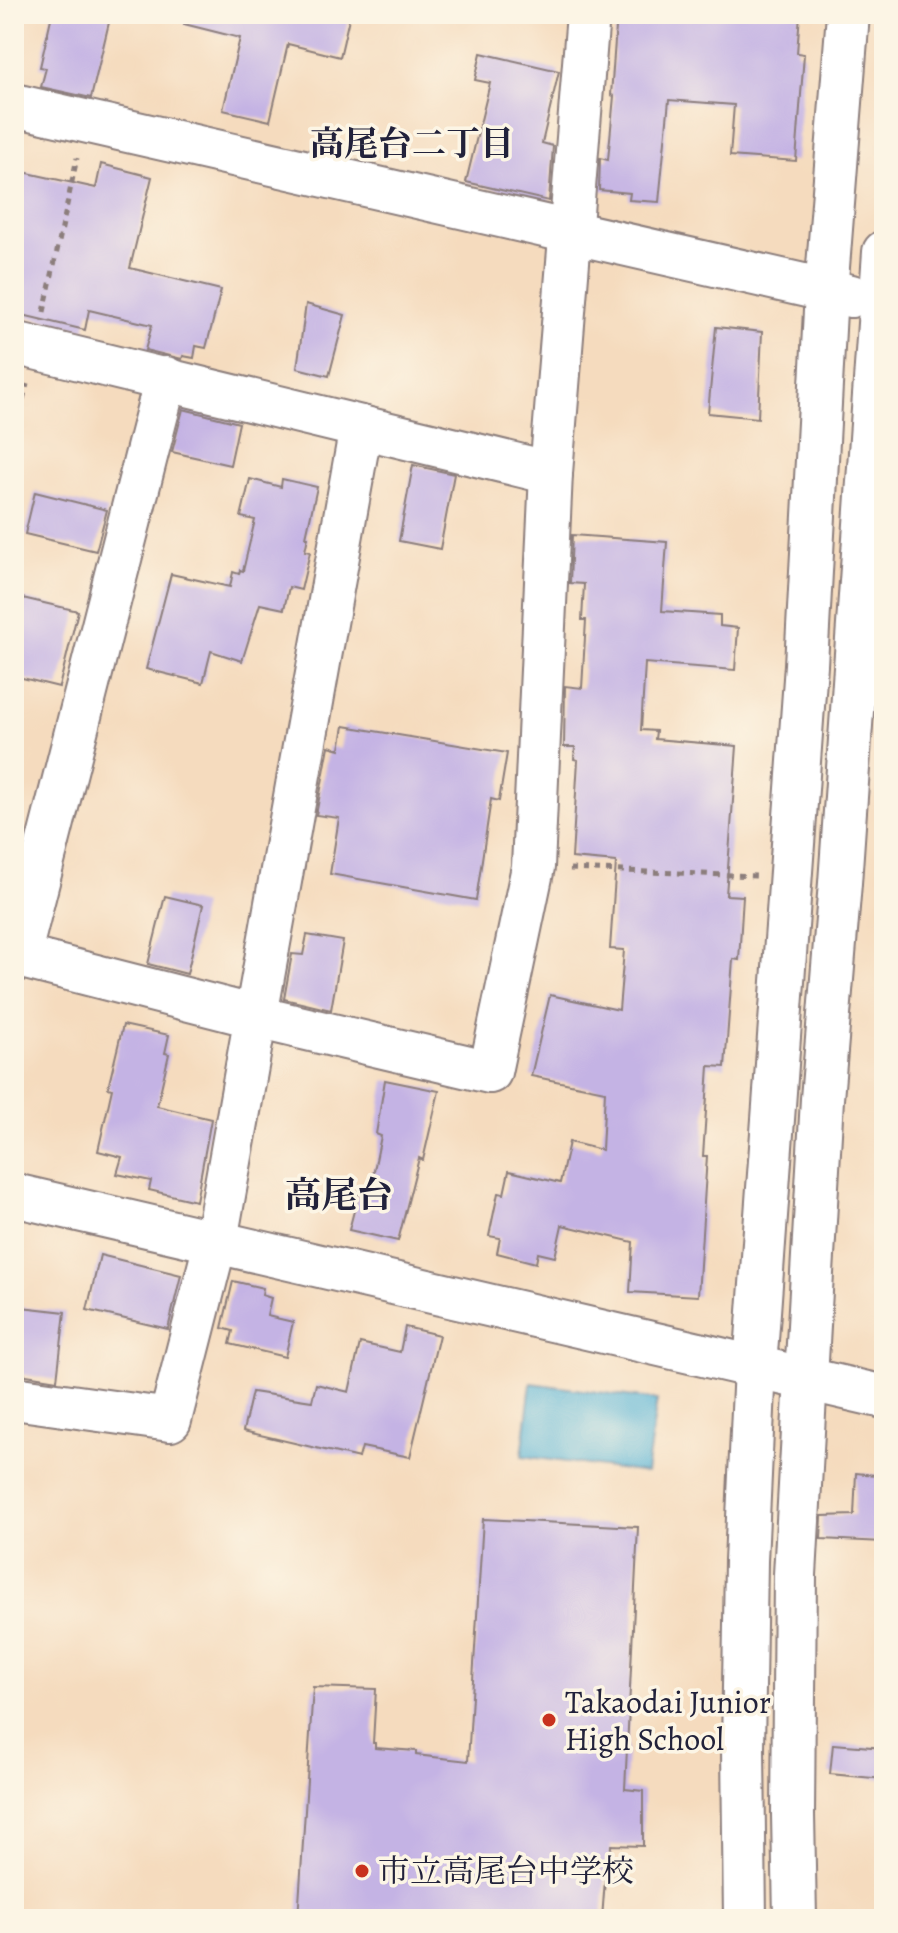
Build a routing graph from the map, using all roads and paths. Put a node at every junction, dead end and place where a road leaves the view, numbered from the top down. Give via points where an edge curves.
1 (588, 14) edge
2 (848, 14) edge
3 (14, 105) edge
4 (85, 122) junction
5 (572, 231) junction
6 (884, 252) edge
7 (826, 292) junction
8 (882, 301) edge
9 (25, 345) edge
10 (166, 378) junction
11 (361, 427) junction
12 (14, 434) edge
13 (551, 473) junction
14 (533, 867) junction
15 (791, 877) junction
16 (17, 956) edge
17 (256, 1017) junction
18 (14, 1195) edge
19 (216, 1240) junction
20 (755, 1367) junction
21 (806, 1378) junction
22 (884, 1397) edge
23 (14, 1398) edge
24 (745, 1919) edge
25 (795, 1919) edge

1 - 5 street
2 - 7 street
3 - 4 street
4 - 5 street
4 - 9 path
5 - 7 street
5 - 13 street
6 - 8 street
7 - 8 street
7 - 15 street
8 - 21 street
9 - 10 street
9 - 12 path
10 - 11 street
10 - 16 street
11 - 13 street
11 - 17 street
13 - 14 street
14 - 15 path
14 - 17 street via 490,1072
15 - 20 street
16 - 17 street
17 - 19 street
18 - 19 street
19 - 20 street
19 - 23 street via 170,1420
20 - 21 street
20 - 24 street via 746,1561
21 - 22 street
21 - 25 street via 795,1575

